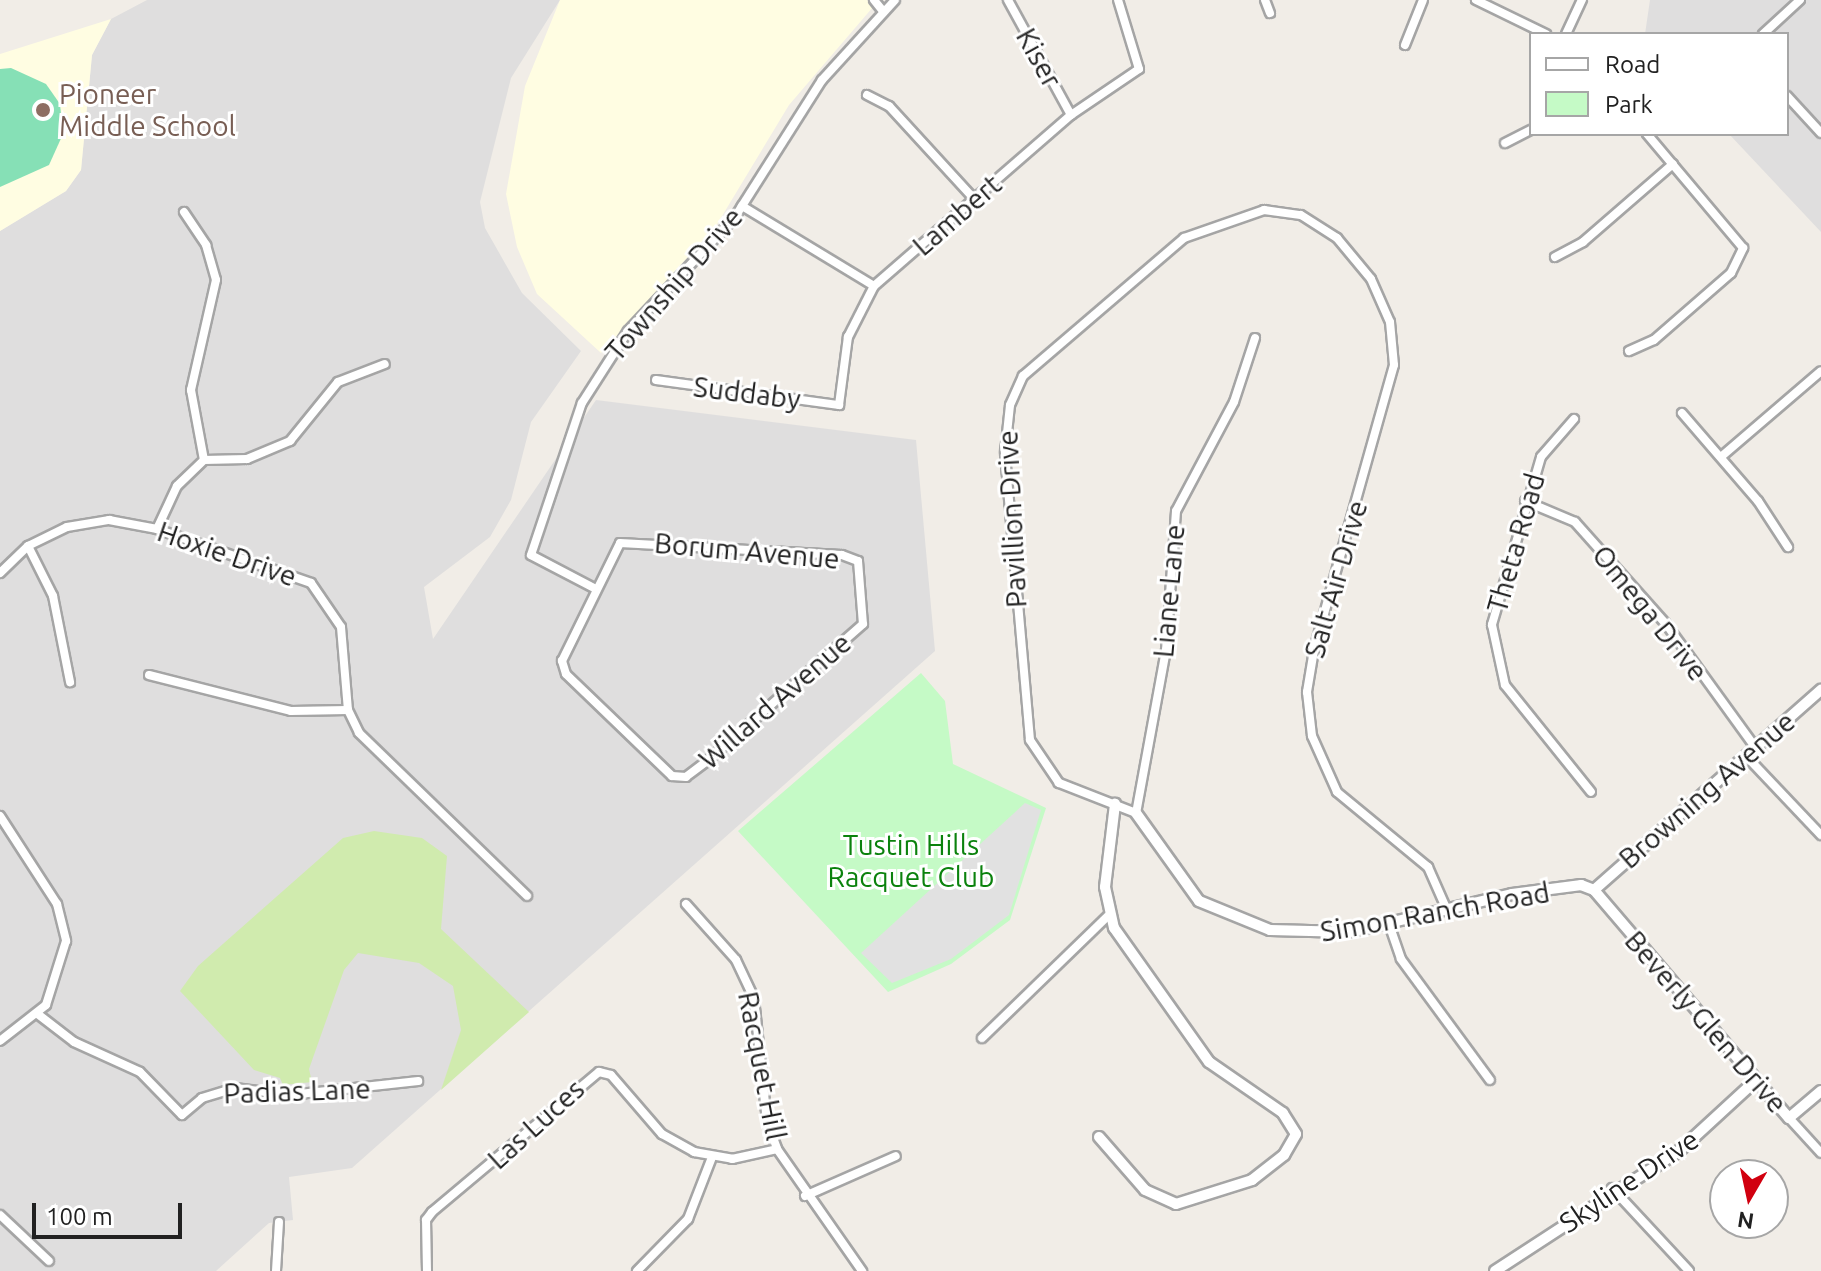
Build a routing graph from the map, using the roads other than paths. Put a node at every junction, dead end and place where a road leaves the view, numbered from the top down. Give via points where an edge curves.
1 (874, 0) edge
2 (895, 0) edge
3 (1008, 0) edge
4 (1118, 0) edge
5 (1265, 0) edge
6 (1423, 0) edge
7 (1476, 0) edge
8 (1582, 0) edge
9 (1800, 0) edge
10 (883, 11) junction
11 (1270, 13) dead end
12 (1542, 32) edge
13 (1567, 32) edge
14 (1765, 32) edge
15 (1405, 45) dead end
16 (867, 95) dead end
17 (1789, 98) edge
18 (1071, 115) junction
19 (1529, 131) edge
20 (1821, 133) edge
21 (1649, 136) edge
22 (1505, 143) dead end
23 (1673, 164) junction
24 (975, 200) junction
25 (742, 206) junction
26 (184, 212) dead end
27 (1319, 223) joint
28 (1555, 257) dead end
29 (874, 286) junction
30 (1255, 338) dead end
31 (1629, 351) dead end
32 (385, 364) dead end
33 (1821, 371) edge
34 (656, 380) dead end
35 (839, 405) joint
36 (1682, 413) dead end
37 (1574, 419) dead end
38 (1722, 456) junction
39 (204, 460) junction
40 (1525, 501) junction
41 (157, 529) junction
42 (28, 546) junction
43 (1788, 547) dead end
44 (0, 573) edge
45 (594, 588) junction
46 (863, 624) joint
47 (149, 675) dead end
48 (70, 682) dead end
49 (1821, 690) edge
50 (348, 710) junction
51 (1755, 747) junction
52 (1746, 756) junction
53 (1591, 792) dead end
54 (1115, 804) junction
55 (1136, 813) junction
56 (0, 816) edge
57 (1821, 835) edge
58 (1594, 890) junction
59 (527, 896) dead end
60 (686, 904) dead end
61 (1447, 910) junction
62 (1108, 916) junction
63 (1389, 924) junction
64 (39, 1015) junction
65 (982, 1038) dead end
66 (0, 1041) edge
67 (1490, 1080) dead end
68 (418, 1081) dead end
69 (1755, 1081) junction
70 (1821, 1091) edge
71 (1789, 1118) junction
72 (1099, 1137) dead end
73 (777, 1149) junction
74 (1821, 1153) edge
75 (896, 1156) dead end
76 (712, 1157) junction
77 (1612, 1188) junction
78 (805, 1196) junction
79 (0, 1215) edge
80 (279, 1222) dead end
81 (49, 1261) dead end
82 (276, 1271) edge
83 (427, 1271) edge
84 (637, 1271) edge
85 (862, 1271) edge
86 (1495, 1271) edge
87 (1689, 1271) edge

1 - 10 street
2 - 10 street, Township Drive
3 - 18 street, Kiser
4 - 18 street, Lambert via 1139,69
5 - 11 street
6 - 15 street
7 - 12 street
8 - 13 street
9 - 14 street
10 - 25 street, Township Drive via 822,80
16 - 24 street via 889,106
17 - 20 street
18 - 24 street, Lambert
19 - 22 street
21 - 23 street
23 - 28 street via 1583,242
23 - 31 street via 1743,248 1731,273 1654,340
24 - 29 street, Lambert
25 - 29 street
25 - 45 street, Township Drive via 600,370 572,428 531,555
26 - 39 street via 206,245 216,280 191,390
27 - 54 street, Pavillion Drive via 1264,210 1165,249 1044,352 1010,405 1005,452 1026,727 1059,783
27 - 61 street, Salt Air Drive via 1371,279 1390,322 1394,365 1314,650 1307,692 1312,736 1337,792 1428,867
29 - 35 street, Lambert via 848,337
30 - 55 street, Liane Lane via 1234,402 1176,511 1166,650
32 - 39 street via 338,382 290,441 247,459
33 - 38 street
34 - 35 street, Suddaby
36 - 38 street
37 - 40 street, Theta Road via 1541,457
38 - 43 street
39 - 41 street via 177,486
40 - 51 street, Omega Drive via 1575,522 1666,624
40 - 53 street, Theta Road via 1496,596 1495,653 1519,708
41 - 42 street, Hoxie Drive via 109,520 67,527
41 - 50 street, Hoxie Drive via 324,593 341,627
42 - 44 street, Hoxie Drive
42 - 48 street via 53,596
45 - 46 street, Borum Avenue via 620,543 842,555 858,561
45 - 46 street, Willard Avenue via 562,661 566,674 658,766 686,777
47 - 50 street via 291,711
49 - 51 street, Browning Avenue
50 - 59 street, Hoxie Drive via 372,751 412,779
51 - 52 street, Browning Avenue
52 - 57 street
52 - 58 street, Browning Avenue
54 - 55 street, Pavillion Drive
54 - 62 street via 1106,841
55 - 63 street, Simon Ranch Road via 1186,888 1233,921 1325,934
56 - 64 street via 49,890 64,927 63,968
58 - 61 street, Simon Ranch Road via 1581,885 1512,894
58 - 69 street, Beverly Glen Drive
60 - 73 street, Racquet Hill via 736,960 754,998 767,1121
61 - 63 street, Simon Ranch Road
62 - 65 street
62 - 72 street via 1193,1043 1283,1113 1296,1134 1284,1155 1252,1180 1176,1204 1145,1190
63 - 67 street via 1401,959
64 - 66 street
64 - 68 street, Padias Lane via 74,1042 140,1072 182,1115 202,1098 235,1088 290,1095
69 - 71 street, Beverly Glen Drive
69 - 77 street, Skyline Drive via 1679,1151
70 - 71 street
71 - 74 street, Beverly Glen Drive
73 - 76 street
73 - 78 street, Racquet Hill
75 - 78 street
76 - 83 street, Las Luces via 662,1134 611,1075 599,1072 426,1220
76 - 84 street via 688,1219
77 - 86 street, Skyline Drive
77 - 87 street
78 - 85 street, Racquet Hill
79 - 81 street
80 - 82 street

